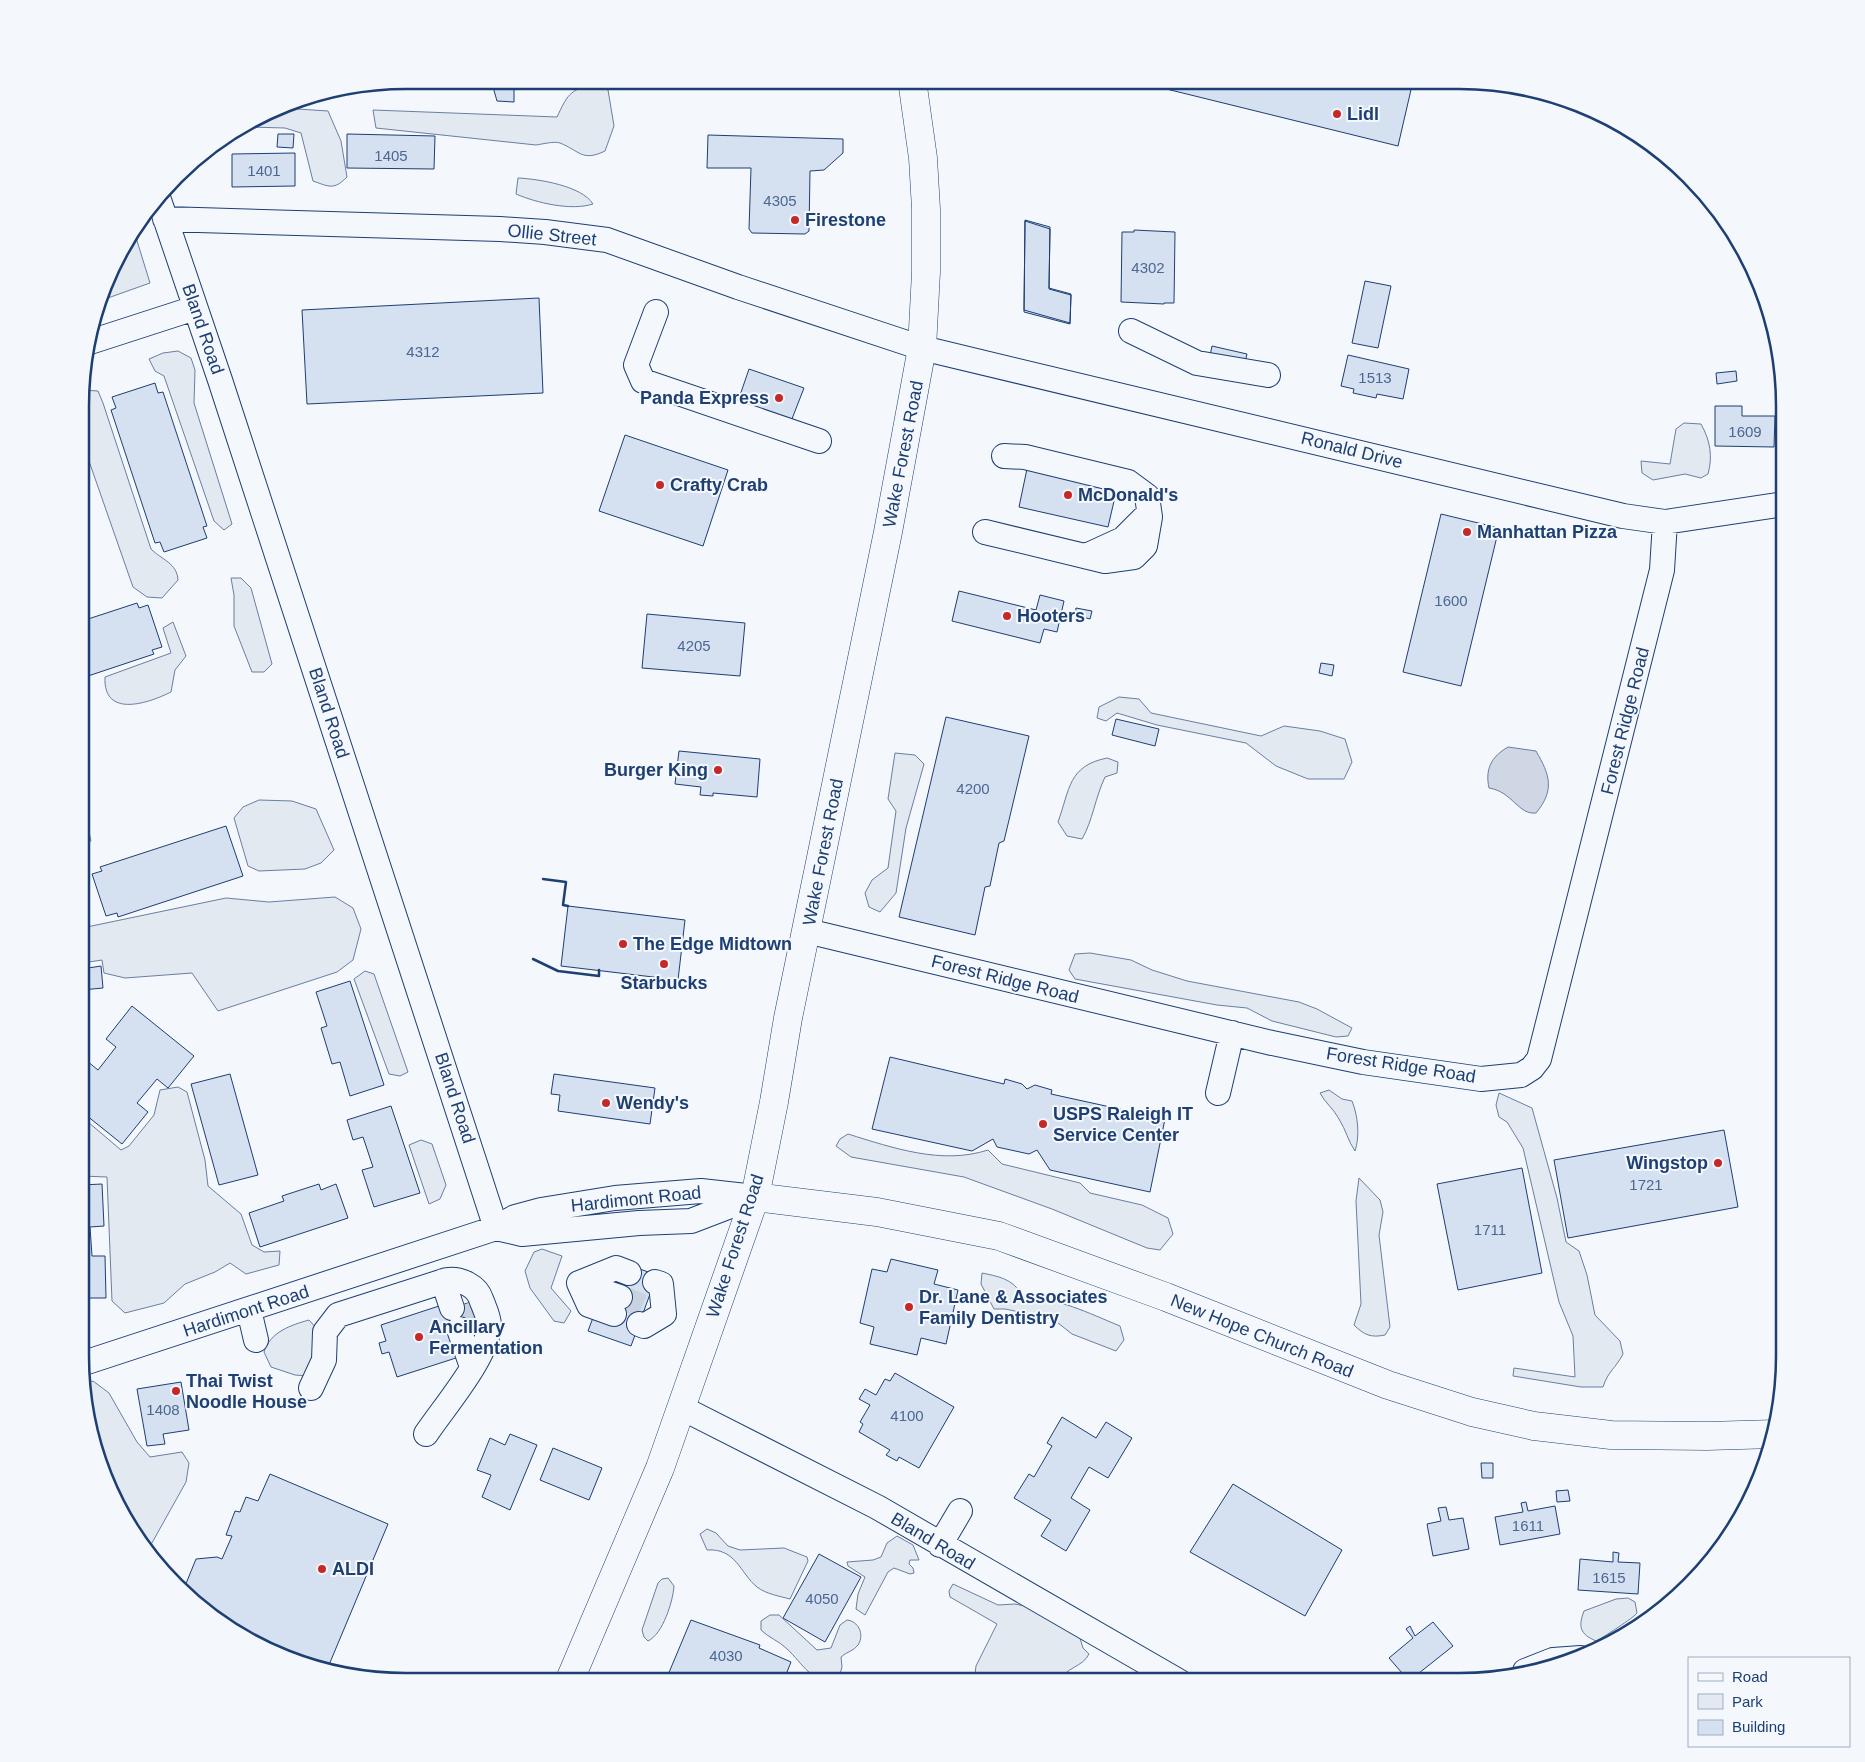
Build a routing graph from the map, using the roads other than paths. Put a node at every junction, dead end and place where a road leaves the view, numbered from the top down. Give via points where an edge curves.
1 (913, 89) edge
2 (162, 209) edge
3 (195, 308) junction
4 (656, 312) dead end
5 (1131, 331) dead end
6 (96, 340) edge
7 (922, 348) junction
8 (1268, 375) dead end
9 (819, 441) dead end
10 (1004, 456) dead end
11 (1776, 505) edge
12 (1665, 522) junction
13 (985, 532) dead end
14 (807, 931) junction
15 (1232, 1033) junction
16 (1218, 1093) dead end
17 (755, 1197) junction
18 (496, 1228) junction
19 (629, 1273) tunnel mouth
20 (448, 1280) junction
21 (655, 1282) dead end
22 (617, 1306) tunnel mouth
23 (249, 1310) junction
24 (648, 1315) tunnel mouth
25 (256, 1340) dead end
26 (89, 1361) edge
27 (476, 1361) junction
28 (311, 1388) dead end
29 (682, 1408) junction
30 (426, 1434) dead end
31 (1766, 1434) edge
32 (960, 1511) dead end
33 (940, 1544) junction
34 (573, 1673) edge
35 (1164, 1673) edge

1 - 7 main road, Wake Forest Road via 926,209
2 - 3 street, Bland Road
2 - 7 street, Ollie Street via 500,229 590,238 621,244
3 - 6 street
3 - 18 street, Bland Road
4 - 9 street via 636,365 643,381
5 - 8 street via 1197,363
7 - 12 street, Ronald Drive via 1609,513
7 - 14 main road, Wake Forest Road
10 - 13 street via 1025,457 1128,482 1147,496 1150,513 1145,546 1134,557 1105,561
11 - 12 street, Ronald Drive
12 - 15 street, Forest Ridge Road via 1662,570 1539,1059 1521,1074 1481,1079 1363,1062
14 - 15 street, Forest Ridge Road
14 - 17 main road, Wake Forest Road
15 - 16 street
17 - 18 street, Hardimont Road via 701,1191 615,1198 541,1210 515,1217
17 - 29 main road, Wake Forest Road
17 - 31 main road, New Hope Church Road via 877,1212 999,1236 1388,1385 1490,1416 1566,1431 1611,1435
18 - 23 street, Hardimont Road
19 - 22 street via 616,1268 579,1283 588,1305
20 - 27 street
20 - 27 street via 466,1284 479,1293 489,1323 487,1340
20 - 28 street via 338,1315 324,1332 324,1360
21 - 24 street via 661,1284 664,1314 644,1326
23 - 25 street
23 - 26 street, Hardimont Road
27 - 30 street
29 - 33 street, Bland Road via 821,1478
29 - 34 main road, Wake Forest Road via 660,1468
32 - 33 street
33 - 35 street, Bland Road

